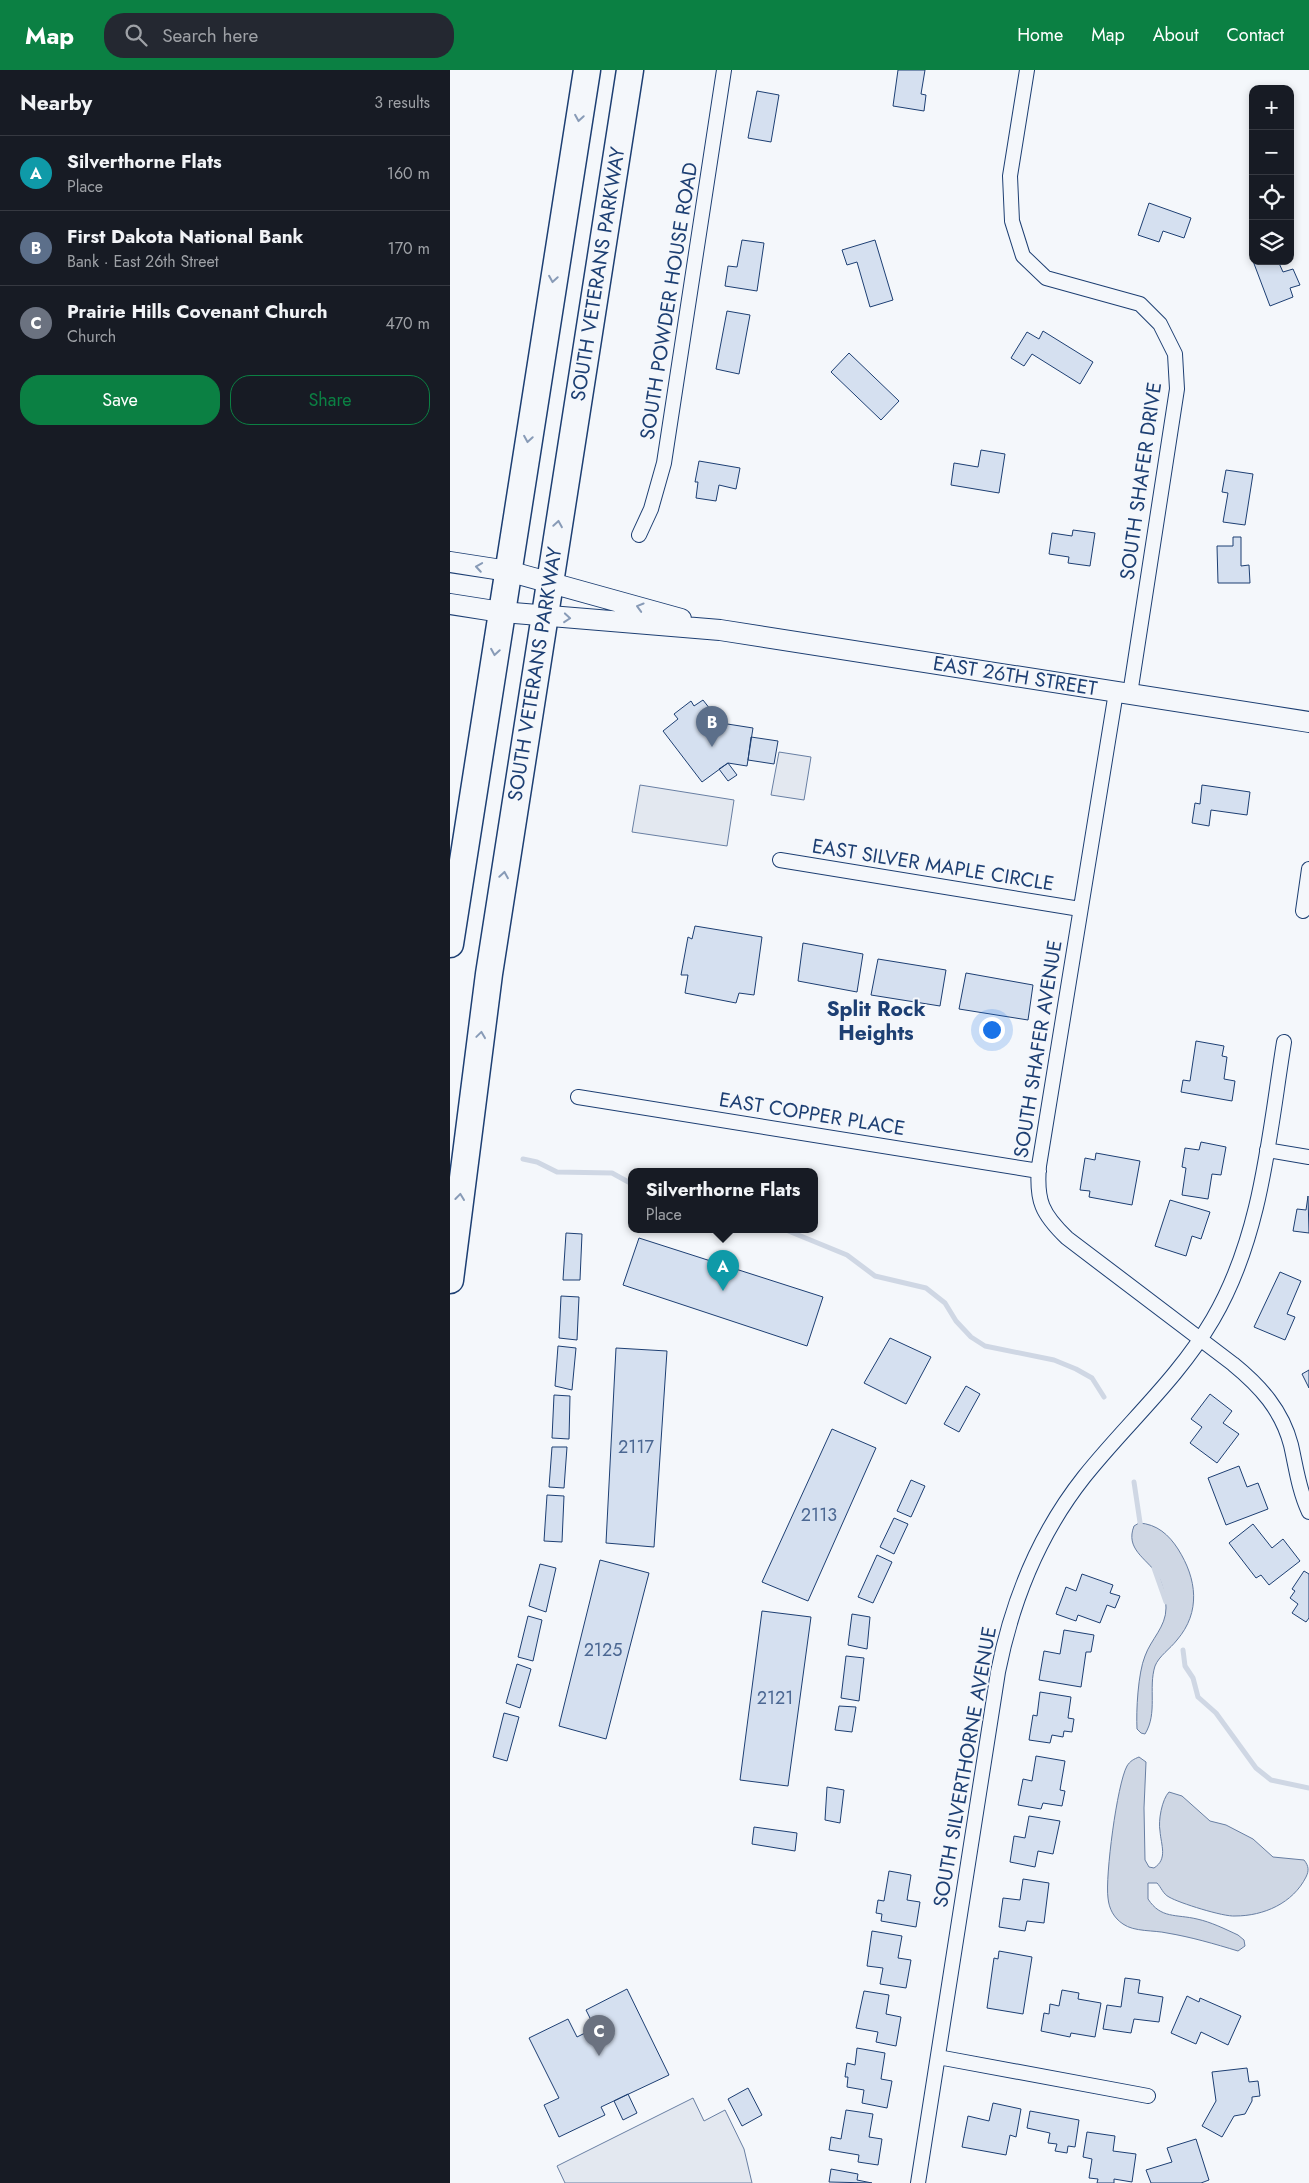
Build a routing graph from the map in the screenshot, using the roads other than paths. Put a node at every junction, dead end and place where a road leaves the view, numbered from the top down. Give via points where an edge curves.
1 (587, 70) edge
2 (630, 70) edge
3 (724, 70) edge
4 (1027, 70) edge
5 (639, 535) dead end
6 (450, 562) edge
7 (508, 572) junction
8 (549, 583) junction
9 (450, 604) edge
10 (501, 612) junction
11 (544, 616) junction
12 (720, 630) junction
13 (1123, 693) junction
14 (1309, 722) edge
15 (780, 860) dead end
16 (1309, 869) edge
17 (1080, 909) junction
18 (1303, 911) dead end
19 (450, 944) edge
20 (1284, 1042) dead end
21 (578, 1097) dead end
22 (1267, 1150) junction
23 (1309, 1157) edge
24 (1039, 1171) junction
25 (450, 1280) edge
26 (1200, 1340) junction
27 (1309, 1512) edge
28 (938, 2057) junction
29 (1148, 2096) dead end
30 (918, 2183) edge

1 -> 7 highway
8 -> 2 highway, SOUTH VETERANS PARKWAY
3 - 5 street, SOUTH POWDER HOUSE ROAD via 664,463
4 - 13 street, SOUTH SHAFER DRIVE via 1010,176 1012,220 1023,256 1046,278 1140,304 1160,324 1175,354 1177,389
7 -> 6 main road, EAST 26TH STREET
7 - 8 main road, EAST 26TH STREET
7 - 10 highway
8 - 11 highway, SOUTH VETERANS PARKWAY
12 -> 8 main road, EAST 26TH STREET
9 - 10 main road, EAST 26TH STREET
10 - 11 main road, EAST 26TH STREET
10 -> 19 highway
11 -> 12 main road, EAST 26TH STREET
25 -> 11 highway, SOUTH VETERANS PARKWAY via 489,974
12 - 13 main road, EAST 26TH STREET
13 - 14 main road, EAST 26TH STREET
13 - 17 street, SOUTH SHAFER AVENUE
15 - 17 street, EAST SILVER MAPLE CIRCLE
16 - 18 street
17 - 24 street, SOUTH SHAFER AVENUE
20 - 22 street, SOUTH SILVERTHORNE AVENUE
21 - 24 street, EAST COPPER PLACE
22 - 23 street
22 - 26 street, SOUTH SILVERTHORNE AVENUE via 1246,1244 1227,1292
24 - 26 street, SOUTH SHAFER AVENUE via 1041,1204 1055,1226
26 - 27 street, SOUTH SHAFER AVENUE via 1254,1382 1277,1411 1290,1442
26 - 28 street, SOUTH SILVERTHORNE AVENUE via 1176,1375 1101,1457 1067,1501 1039,1548 1016,1601 998,1672
28 - 29 street
28 - 30 street, SOUTH SILVERTHORNE AVENUE

